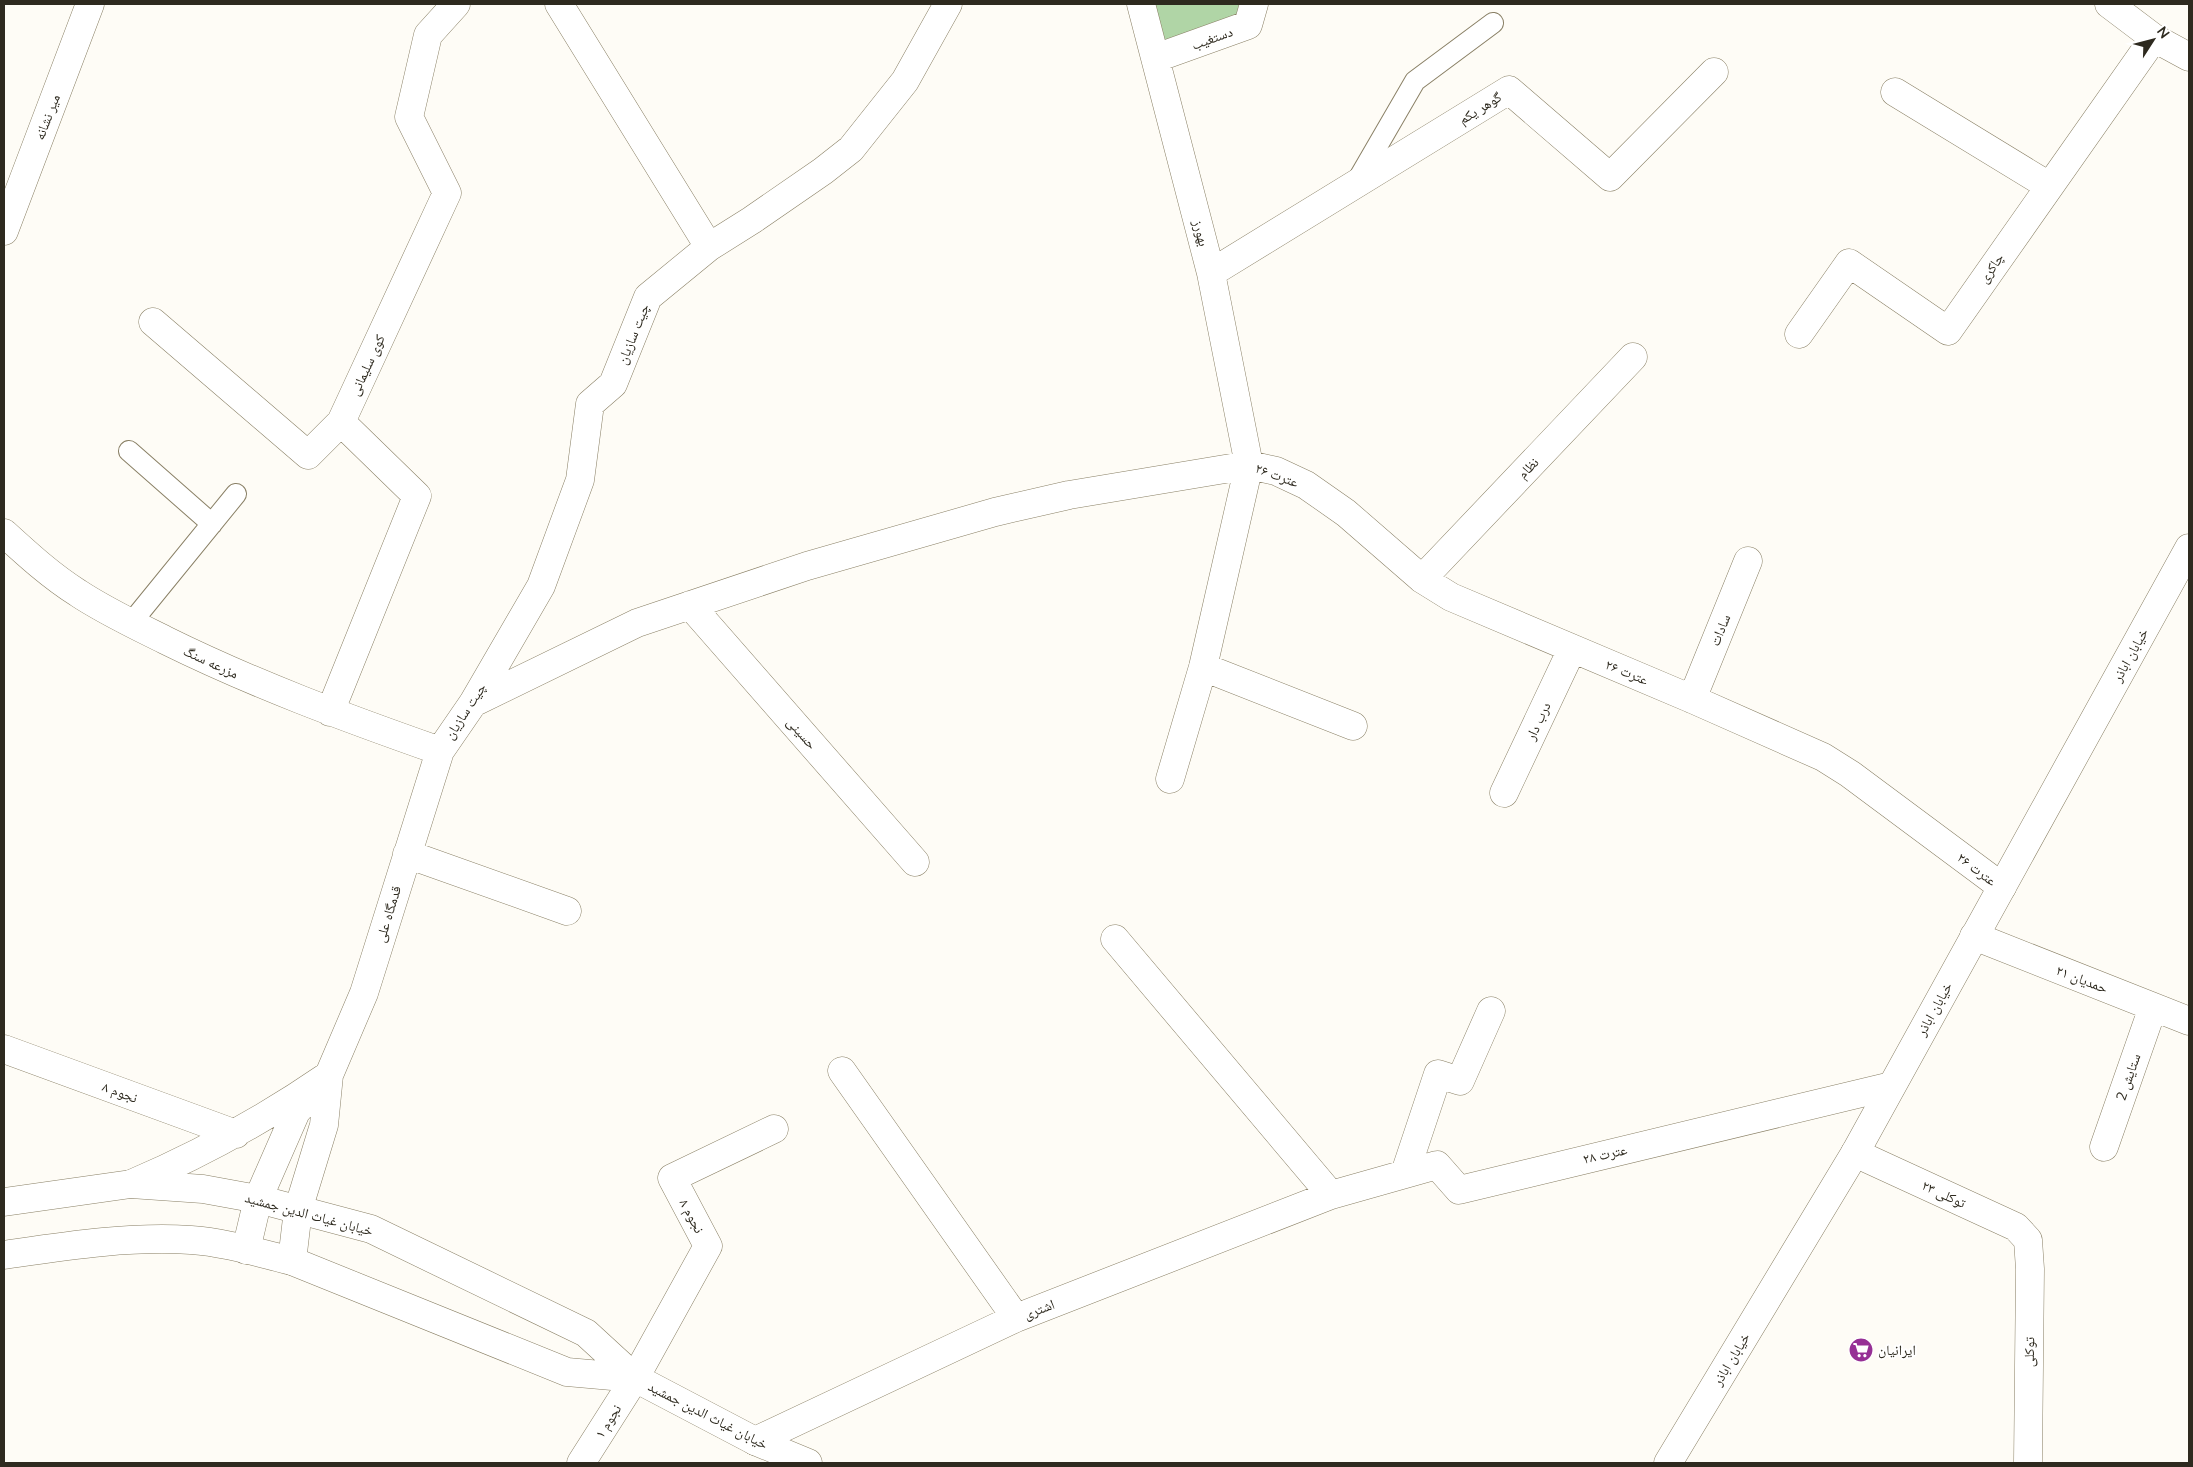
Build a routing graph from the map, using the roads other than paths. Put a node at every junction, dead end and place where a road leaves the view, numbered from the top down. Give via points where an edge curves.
1 (90, 4) edge
2 (456, 4) edge
3 (559, 4) edge
4 (948, 4) edge
5 (1141, 4) edge
6 (1254, 4) edge
7 (2109, 4) edge
8 (1493, 23) dead end
9 (2154, 38) junction
10 (2189, 57) edge
11 (1156, 58) junction
12 (1714, 72) dead end
13 (1894, 92) dead end
14 (1355, 186) junction
15 (2049, 186) junction
16 (4, 231) edge
17 (709, 247) junction
18 (1211, 273) junction
19 (152, 322) dead end
20 (1800, 334) dead end
21 (1634, 357) dead end
22 (341, 422) junction
23 (129, 451) dead end
24 (1249, 465) junction
25 (236, 494) dead end
26 (212, 524) junction
27 (4, 533) edge
28 (2189, 548) edge
29 (1748, 561) dead end
30 (1422, 579) junction
31 (690, 605) junction
32 (131, 623) junction
33 (1572, 650) junction
34 (1203, 667) junction
35 (1692, 699) junction
36 (473, 703) junction
37 (330, 712) junction
38 (1353, 726) dead end
39 (440, 751) junction
40 (1170, 779) dead end
41 (1504, 793) dead end
42 (407, 854) junction
43 (914, 862) dead end
44 (2002, 887) junction
45 (567, 911) dead end
46 (1974, 936) junction
47 (1115, 939) dead end
48 (2153, 1006) junction
49 (1491, 1011) dead end
50 (2189, 1021) edge
51 (4, 1049) edge
52 (842, 1071) dead end
53 (329, 1075) junction
54 (1892, 1086) junction
55 (774, 1129) dead end
56 (236, 1134) junction
57 (2104, 1147) dead end
58 (1855, 1153) junction
59 (1405, 1173) junction
60 (130, 1184) junction
61 (1331, 1195) junction
62 (258, 1199) junction
63 (4, 1202) edge
64 (298, 1210) junction
65 (2028, 1240) joint
66 (246, 1250) junction
67 (4, 1255) edge
68 (292, 1261) junction
69 (1016, 1318) junction
70 (635, 1378) junction
71 (755, 1441) junction
72 (581, 1463) edge
73 (808, 1463) edge
74 (1668, 1463) edge
75 (2028, 1463) edge

1 - 16 street, میر نشانه
2 - 22 street, کوی سلیمانی via 428,35 409,117 447,193
3 - 17 street
4 - 17 street, چیت سازیان via 905,81 851,149
5 - 11 street, بهورز
6 - 11 street, دستغیب via 1248,25
7 - 9 street
8 - 14 lane via 1415,81
9 - 10 street
9 - 15 street, چاکری
11 - 18 street, بهورز
12 - 14 street, گوهر یکم via 1610,177 1509,90
13 - 15 street
14 - 18 street, گوهر یکم
15 - 20 street, چاکری via 1948,330 1849,263
17 - 36 street, چیت سازیان via 648,297 613,384 590,404 580,480 541,586
18 - 24 street, بهورز
19 - 22 street via 308,455
21 - 30 street, نظام
22 - 37 street via 417,496
23 - 26 lane
24 - 30 street, عترت ۲۶ via 1276,471 1306,486 1346,513
24 - 31 street via 1069,495 995,512 807,566
24 - 34 street
25 - 26 lane
26 - 32 lane
27 - 32 street, مزرعه سنگ via 76,592
28 - 44 street, خیابان اباذر
29 - 35 street, سادات
30 - 33 street, عترت ۲۶ via 1474,609
31 - 36 street via 637,623
31 - 43 street, حسینی
32 - 37 street, مزرعه سنگ via 218,666
33 - 35 street, عترت ۲۶
33 - 41 street, درب دار
34 - 38 street
34 - 40 street
35 - 44 street, عترت ۲۶ via 1823,757
36 - 39 street, چیت سازیان
37 - 39 street, مزرعه سنگ
39 - 42 street, قدمگاه علی
42 - 45 street
42 - 53 street, قدمگاه علی via 364,993
44 - 46 street, خیابان اباذر
46 - 48 street, حمدیان ۲۱
46 - 54 street, خیابان اباذر
47 - 61 street
48 - 50 street, حمدیان ۲۱
48 - 57 street, ستایش 2
49 - 59 street via 1460,1081 1438,1074
51 - 56 street, نجوم ۸
52 - 69 street
53 - 56 street
53 - 62 street via 296,1112
53 - 64 street via 324,1124
54 - 58 street, خیابان اباذر
54 - 59 street, عترت ۲۸ via 1459,1190 1437,1165
55 - 70 street, نجوم ۸ via 672,1178 708,1246
56 - 60 street via 183,1162
58 - 65 street, توکلی ۲۳ via 2016,1226
58 - 74 street, خیابان اباذر
59 - 61 street, عترت ۲۸
60 - 62 street, خیابان غیاث الدین جمشید via 203,1189
60 - 63 street, خیابان غیاث الدین جمشید
61 - 69 street, اشتری
62 - 64 street, خیابان غیاث الدین جمشید
62 - 66 street
64 - 68 street
64 - 70 street, خیابان غیاث الدین جمشید via 371,1229 586,1333
65 - 75 street, توکلی
66 - 67 street, خیابان غیاث الدین جمشید via 192,1240 123,1239
66 - 68 street, خیابان غیاث الدین جمشید
68 - 70 street, خیابان غیاث الدین جمشید via 567,1372
69 - 71 street, اشتری
70 - 71 street, خیابان غیاث الدین جمشید
70 - 72 street, نجوم ۱
71 - 73 street, خیابان غیاث الدین جمشید

